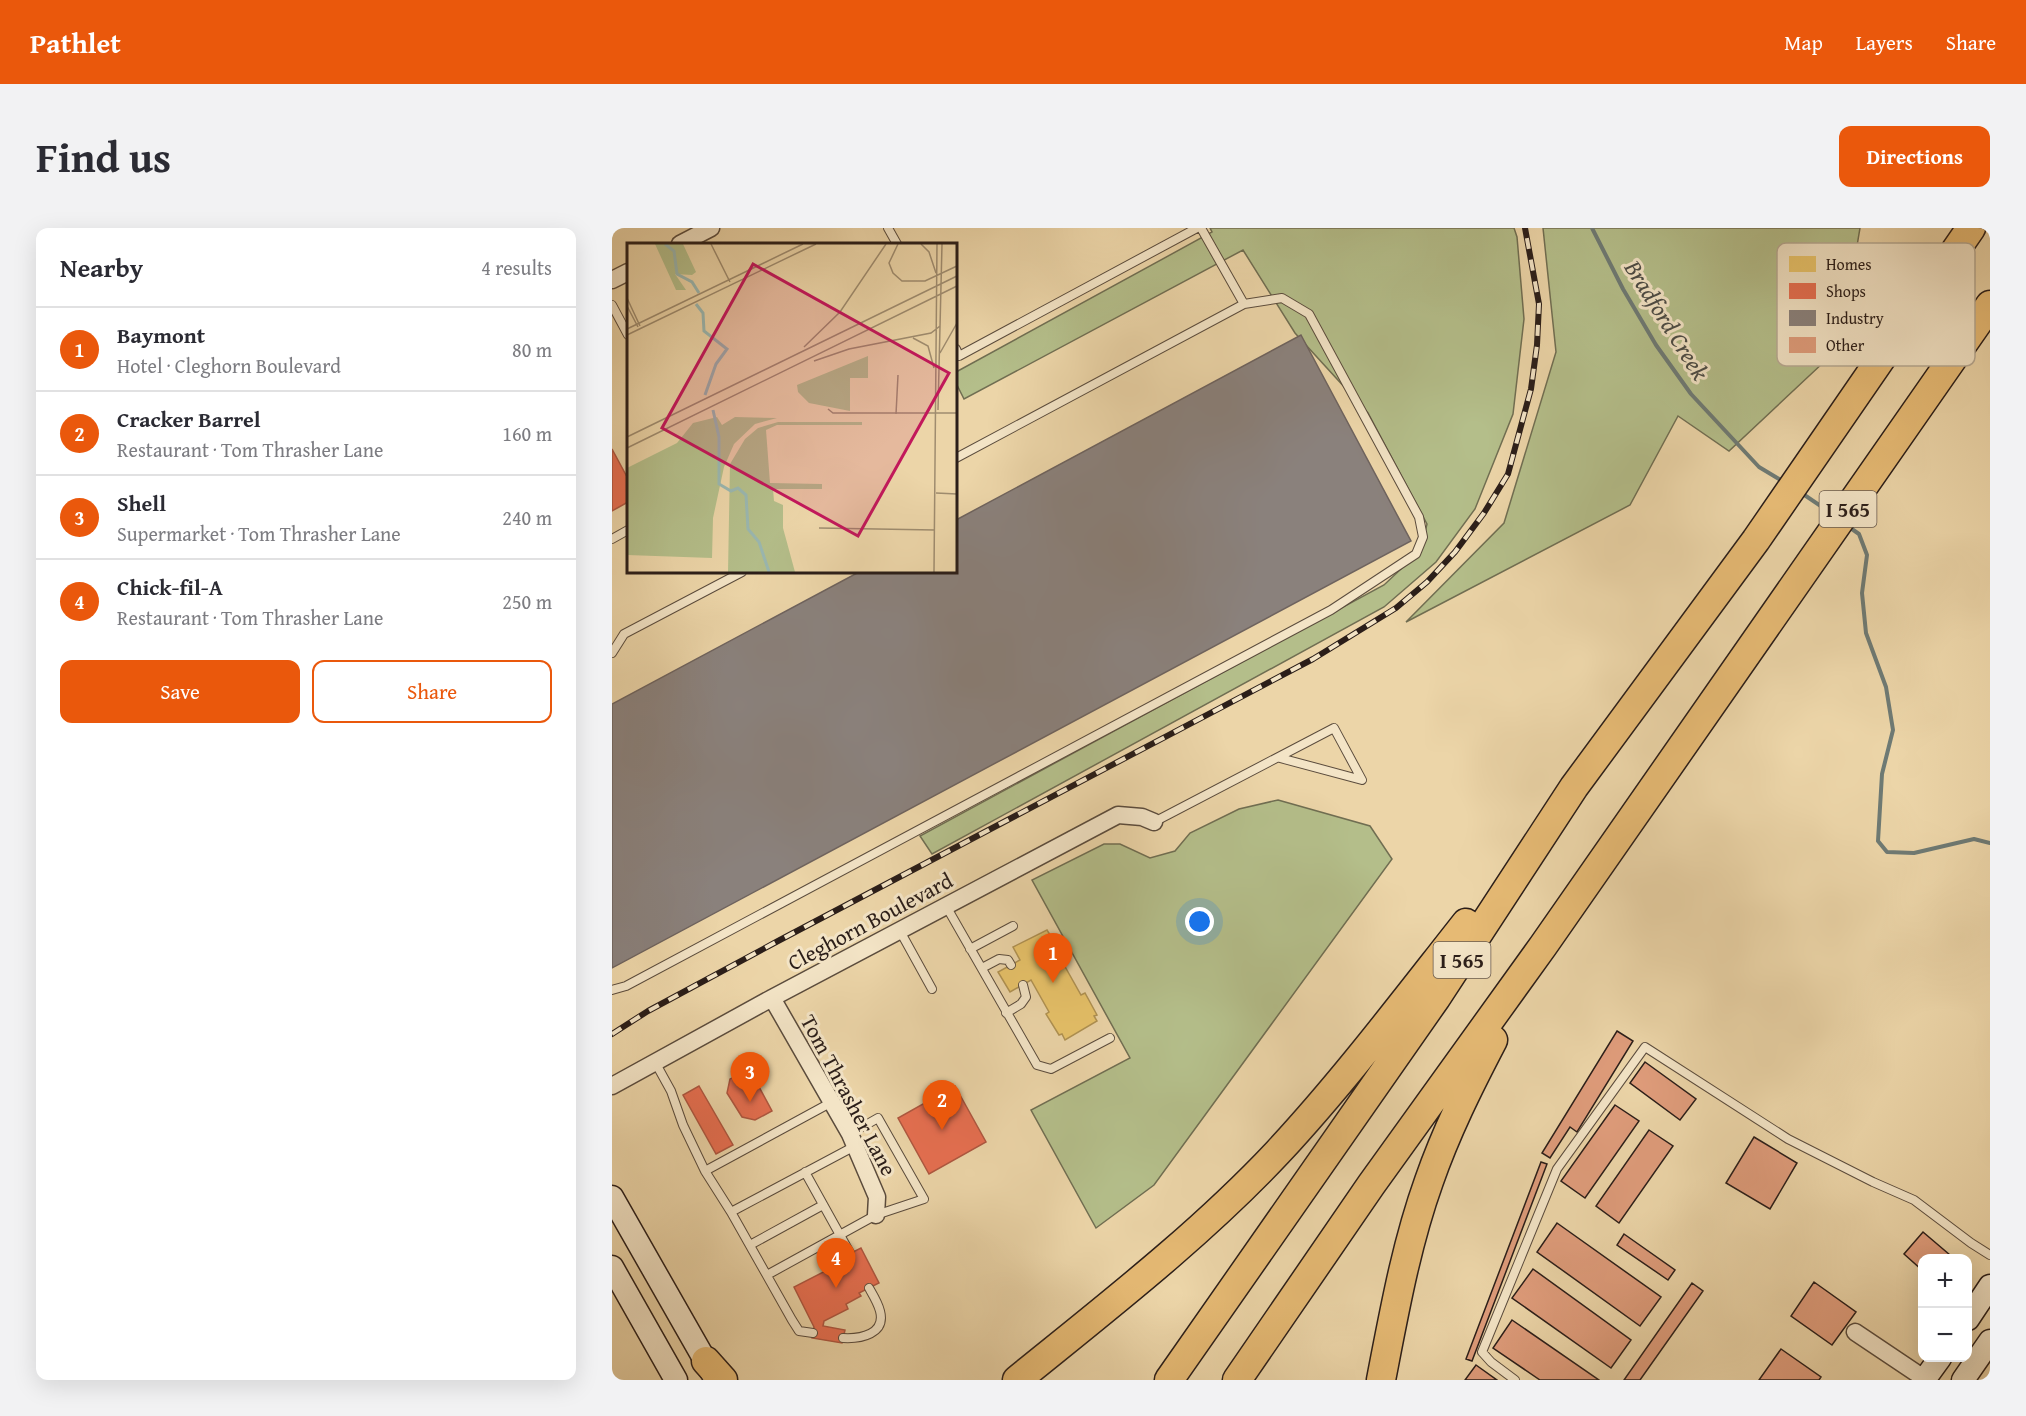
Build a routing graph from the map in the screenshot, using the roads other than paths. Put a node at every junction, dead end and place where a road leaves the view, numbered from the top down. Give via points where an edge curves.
1 (711, 228) edge
2 (888, 228) edge
3 (1199, 228) edge
4 (1971, 228) edge
5 (682, 243) edge
6 (896, 243) edge
7 (1961, 243) edge
8 (627, 272) edge
9 (612, 280) edge
10 (1244, 304) junction
11 (612, 305) edge
12 (1990, 305) edge
13 (1975, 327) edge
14 (627, 330) edge
15 (957, 351) edge
16 (1876, 366) edge
17 (1948, 366) edge
18 (957, 457) edge
19 (627, 531) edge
20 (612, 539) edge
21 (740, 573) edge
22 (612, 653) edge
23 (1280, 758) junction
24 (1574, 787) junction
25 (1154, 822) joint
26 (946, 906) junction
27 (1013, 926) dead end
28 (900, 931) junction
29 (1544, 946) junction
30 (970, 949) junction
31 (1011, 964) dead end
32 (981, 969) junction
33 (1023, 985) dead end
34 (612, 990) edge
35 (933, 990) dead end
36 (772, 998) junction
37 (1006, 1013) junction
38 (1110, 1038) dead end
39 (655, 1062) junction
40 (612, 1086) edge
41 (832, 1102) junction
42 (852, 1140) junction
43 (705, 1171) junction
44 (806, 1172) junction
45 (612, 1197) edge
46 (824, 1204) junction
47 (731, 1212) junction
48 (876, 1215) junction
49 (840, 1235) junction
50 (750, 1245) junction
51 (850, 1253) dead end
52 (1990, 1255) edge
53 (612, 1267) edge
54 (766, 1275) junction
55 (1990, 1286) edge
56 (869, 1288) dead end
57 (1972, 1313) edge
58 (1855, 1332) dead end
59 (1972, 1332) edge
60 (813, 1333) dead end
61 (843, 1338) dead end
62 (1990, 1343) edge
63 (1937, 1362) edge
64 (715, 1374) edge
65 (1925, 1379) edge
66 (676, 1380) edge
67 (1017, 1380) edge
68 (1169, 1380) edge
69 (1237, 1380) edge
70 (1381, 1380) edge
71 (1515, 1380) edge
72 (1963, 1380) edge

1 - 5 street
2 - 6 lane
3 - 10 lane
3 - 15 lane via 959,356
4 - 7 highway, I 565
8 - 9 street
10 - 18 lane
10 - 34 lane via 1282,298 1308,314 1419,517 1423,537 1416,555 1320,615 626,987
11 - 14 lane
12 - 13 highway, I 565
16 - 24 highway, I 565 via 1755,540
17 - 29 highway, I 565
19 - 20 lane
21 - 22 lane via 624,634
23 - 23 lane via 1342,774 1362,780 1334,728
23 - 25 lane
24 - 67 highway via 1329,1094 1278,1152 1154,1269
24 - 68 highway, I 565 via 1436,998
25 - 26 street, Cleghorn Boulevard via 1118,815
26 - 28 street, Cleghorn Boulevard
26 - 30 lane
27 - 30 lane
28 - 35 lane
28 - 36 street, Cleghorn Boulevard
29 - 69 highway, I 565 via 1371,1185
29 - 70 highway via 1457,1108 1428,1181 1402,1273
30 - 32 lane
31 - 32 lane via 999,959
32 - 37 lane
33 - 37 lane via 1026,997
36 - 39 street, Cleghorn Boulevard
36 - 41 street, Tom Thrasher Lane
37 - 38 lane via 1037,1065 1051,1069
39 - 40 street, Cleghorn Boulevard
39 - 43 lane
41 - 42 street, Tom Thrasher Lane
41 - 43 lane
42 - 44 lane
42 - 48 street, Tom Thrasher Lane via 877,1197
42 - 48 lane via 878,1118 924,1198
43 - 47 lane
44 - 46 lane
44 - 47 lane
45 - 64 main road
46 - 49 lane
46 - 50 lane
47 - 50 lane
48 - 49 lane
49 - 51 lane
49 - 54 lane
50 - 54 lane
52 - 71 lane via 1914,1200 1788,1138 1645,1047 1557,1169 1482,1352
53 - 66 main road
54 - 60 lane via 799,1331
55 - 57 main road
56 - 61 lane via 880,1309 877,1330 866,1337
58 - 65 street
59 - 62 main road
62 - 72 main road
63 - 65 main road

